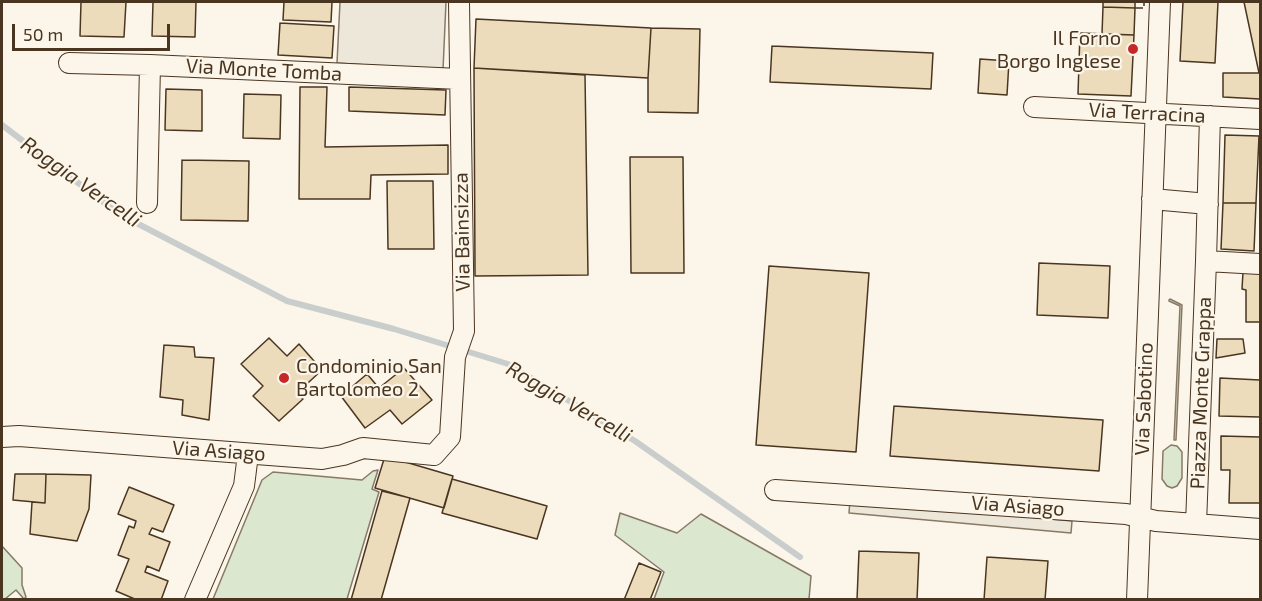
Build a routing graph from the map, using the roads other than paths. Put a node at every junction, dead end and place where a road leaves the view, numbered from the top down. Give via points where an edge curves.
1 (459, 2) edge
2 (1160, 2) edge
3 (69, 63) dead end
4 (150, 65) junction
5 (460, 79) junction
6 (1034, 107) dead end
7 (1155, 114) junction
8 (1210, 116) junction
9 (1260, 119) edge
10 (1152, 199) junction
11 (147, 203) dead end
12 (1208, 204) junction
13 (1206, 261) junction
14 (1260, 264) edge
15 (2, 437) edge
16 (248, 453) junction
17 (434, 455) joint
18 (775, 489) dead end
19 (1140, 517) junction
20 (1196, 524) junction
21 (1260, 529) edge
22 (195, 600) edge
23 (1137, 600) edge

1 - 5 street, Via Bainsizza
2 - 7 street, Via Sabotino
3 - 4 street, Via Monte Tomba
4 - 5 street, Via Monte Tomba
4 - 11 street
5 - 17 street, Via Bainsizza via 464,331 455,357 450,437
6 - 7 street, Via Terracina
7 - 8 street, Via Terracina
7 - 10 street, Via Sabotino
8 - 9 street, Via Terracina
8 - 12 street
10 - 12 street
10 - 19 street, Via Sabotino
12 - 13 street
13 - 14 street
13 - 20 street, Piazza Monte Grappa
15 - 16 street, Via Asiago
16 - 17 street, Via Asiago via 322,459 363,448
16 - 22 street via 244,486
18 - 19 street, Via Asiago
19 - 20 street, Via Asiago
19 - 23 street, Via Sabotino
20 - 21 street, Via Asiago

